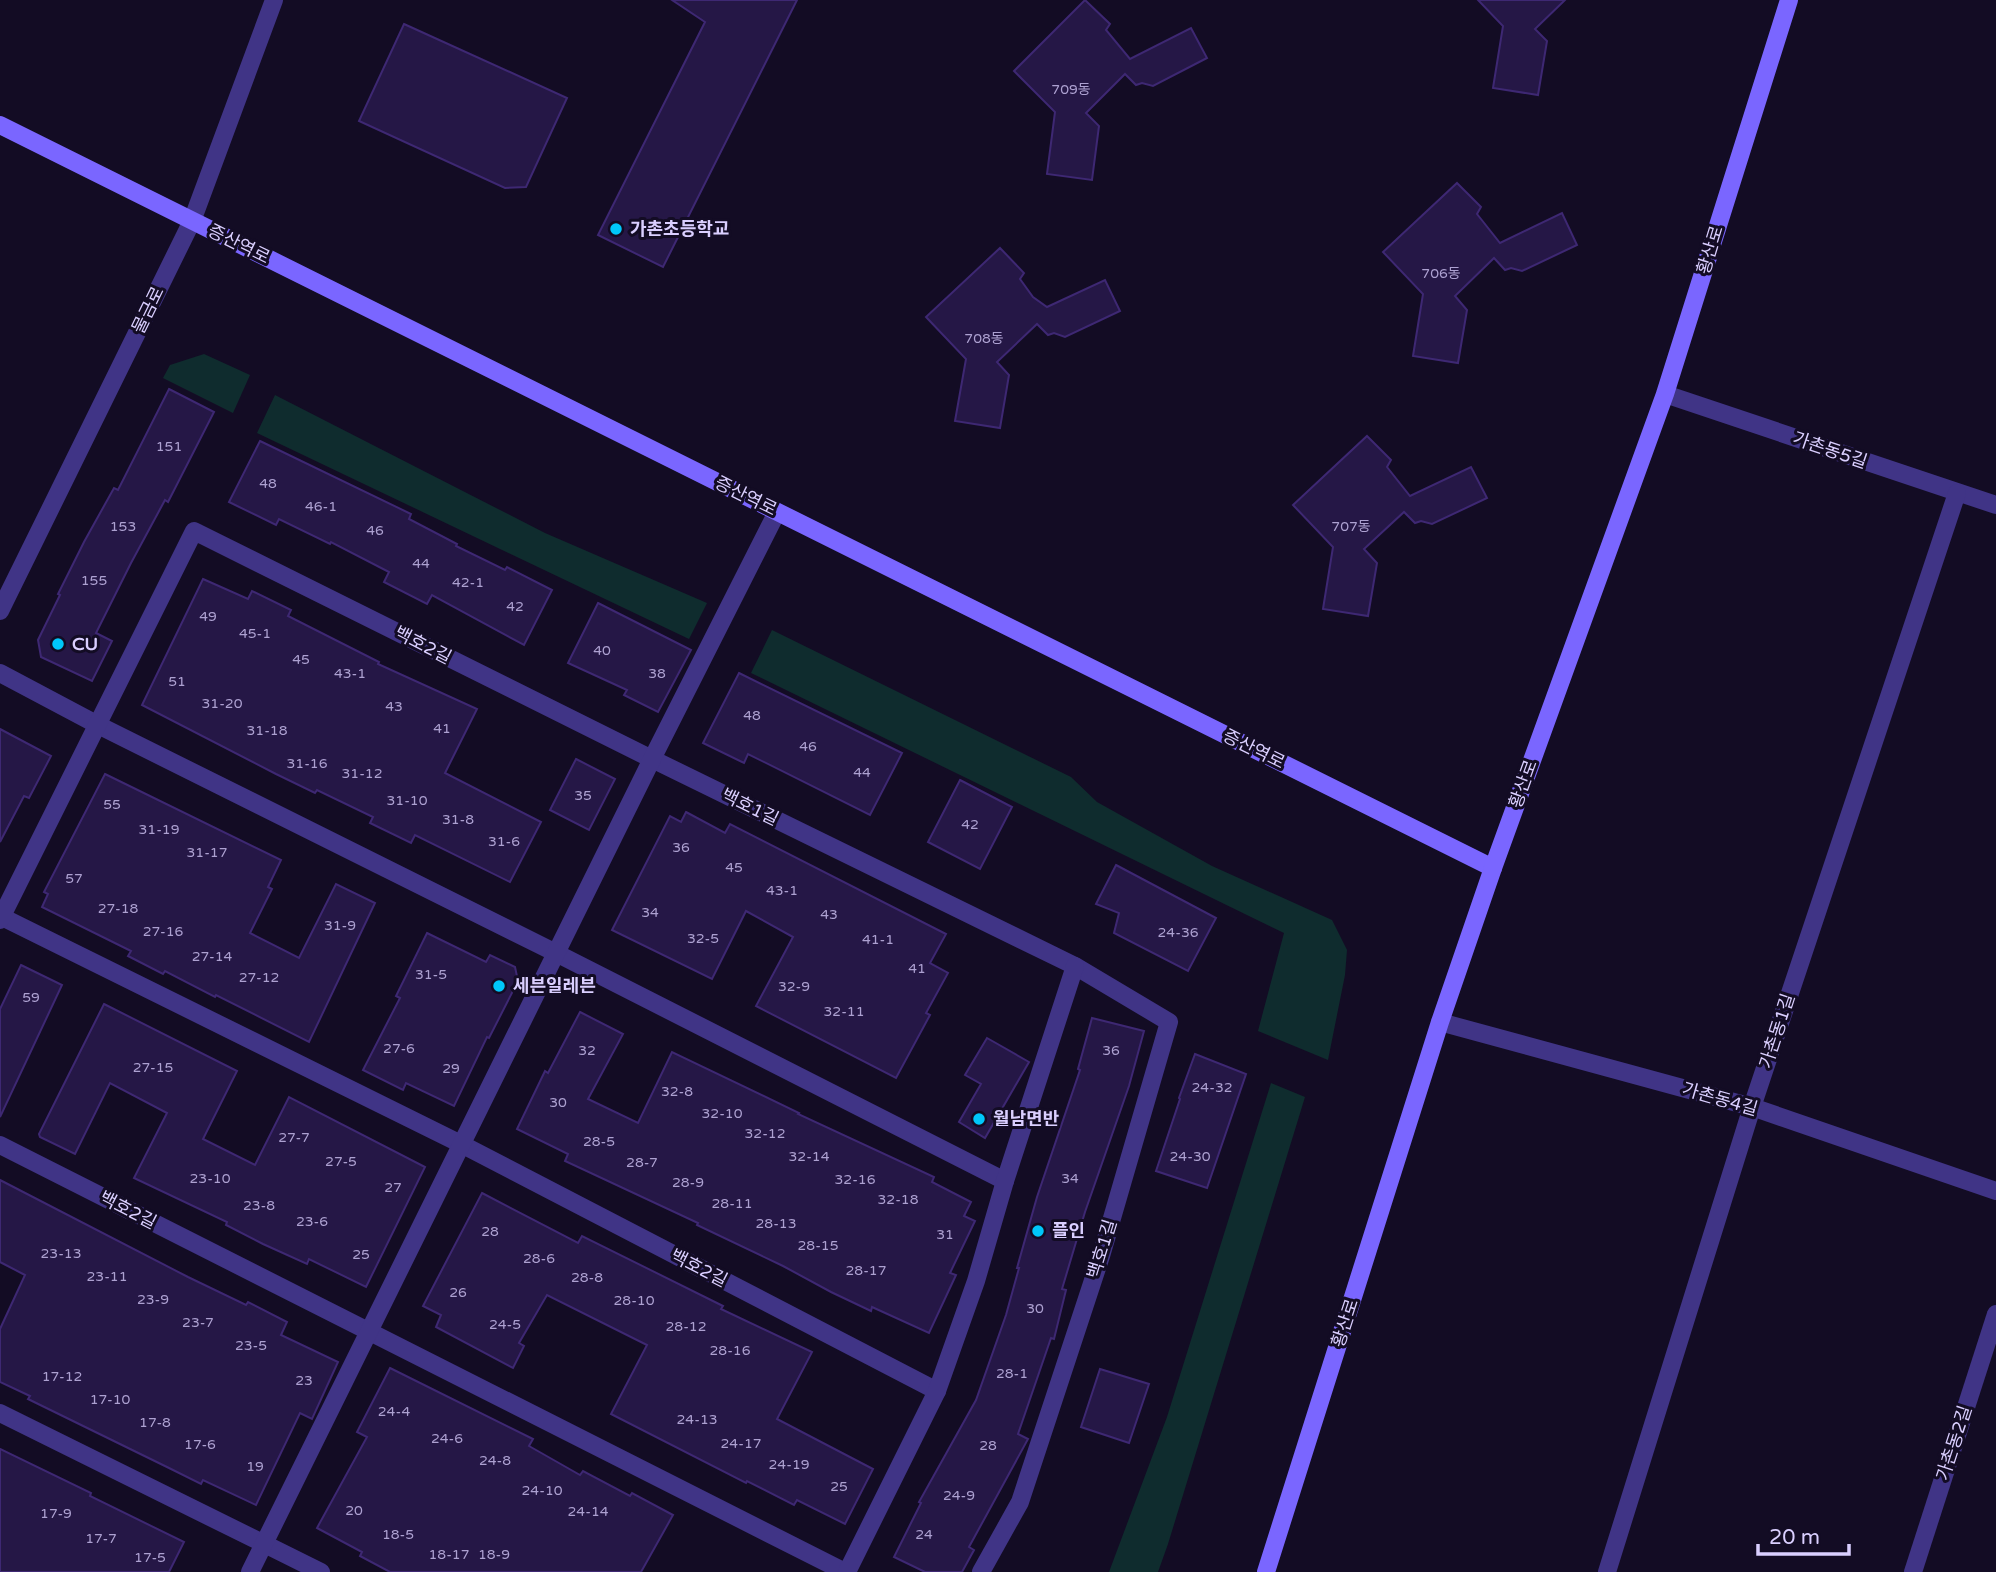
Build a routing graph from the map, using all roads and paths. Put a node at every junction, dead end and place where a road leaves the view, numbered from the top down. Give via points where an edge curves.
1 (274, 0) edge
2 (1789, 0) edge
3 (0, 125) edge
4 (192, 220) junction
5 (1665, 394) junction
6 (1957, 493) junction
7 (1996, 505) edge
8 (777, 512) junction
9 (0, 611) edge
10 (0, 673) edge
11 (98, 725) junction
12 (652, 759) junction
13 (1493, 868) junction
14 (1, 919) edge
15 (556, 953) junction
16 (1075, 966) junction
17 (1440, 1022) junction
18 (1752, 1107) junction
19 (0, 1144) edge
20 (461, 1144) junction
21 (1005, 1181) junction
22 (1996, 1191) edge
23 (1996, 1314) edge
24 (369, 1332) junction
25 (937, 1391) junction
26 (0, 1413) edge
27 (264, 1543) junction
28 (250, 1572) edge
29 (321, 1572) edge
30 (846, 1572) edge
31 (981, 1572) edge
32 (1266, 1572) edge
33 (1607, 1572) edge
34 (1913, 1572) edge

1 - 4 street, 물금로
2 - 5 street, 황산로
3 - 4 street, 증산역로
4 - 8 street, 증산역로
4 - 9 street, 물금로
5 - 6 street, 가촌동5길
5 - 13 street, 황산로
6 - 7 street, 가촌동5길
6 - 18 street, 가촌동1길
8 - 12 street
8 - 13 street, 증산역로
10 - 11 street
11 - 12 street, 백호2길 via 194,531
11 - 14 street, 백호2길
11 - 15 street
12 - 15 street
12 - 16 street, 백호1길
13 - 17 street, 황산로
14 - 20 street, 백호2길
15 - 20 street
15 - 21 street
16 - 21 street
16 - 31 street, 백호1길 via 1169,1022 1101,1256 1020,1502
17 - 18 street, 가촌동4길
17 - 32 street, 황산로
18 - 22 street, 가촌동4길
18 - 33 street, 가촌동1길
19 - 24 street, 백호2길
20 - 24 street
20 - 25 street, 백호2길
21 - 25 street
23 - 34 street, 가촌동2길
24 - 27 street
24 - 30 street, 백호2길
25 - 30 street
26 - 27 street
27 - 28 street
27 - 29 street

